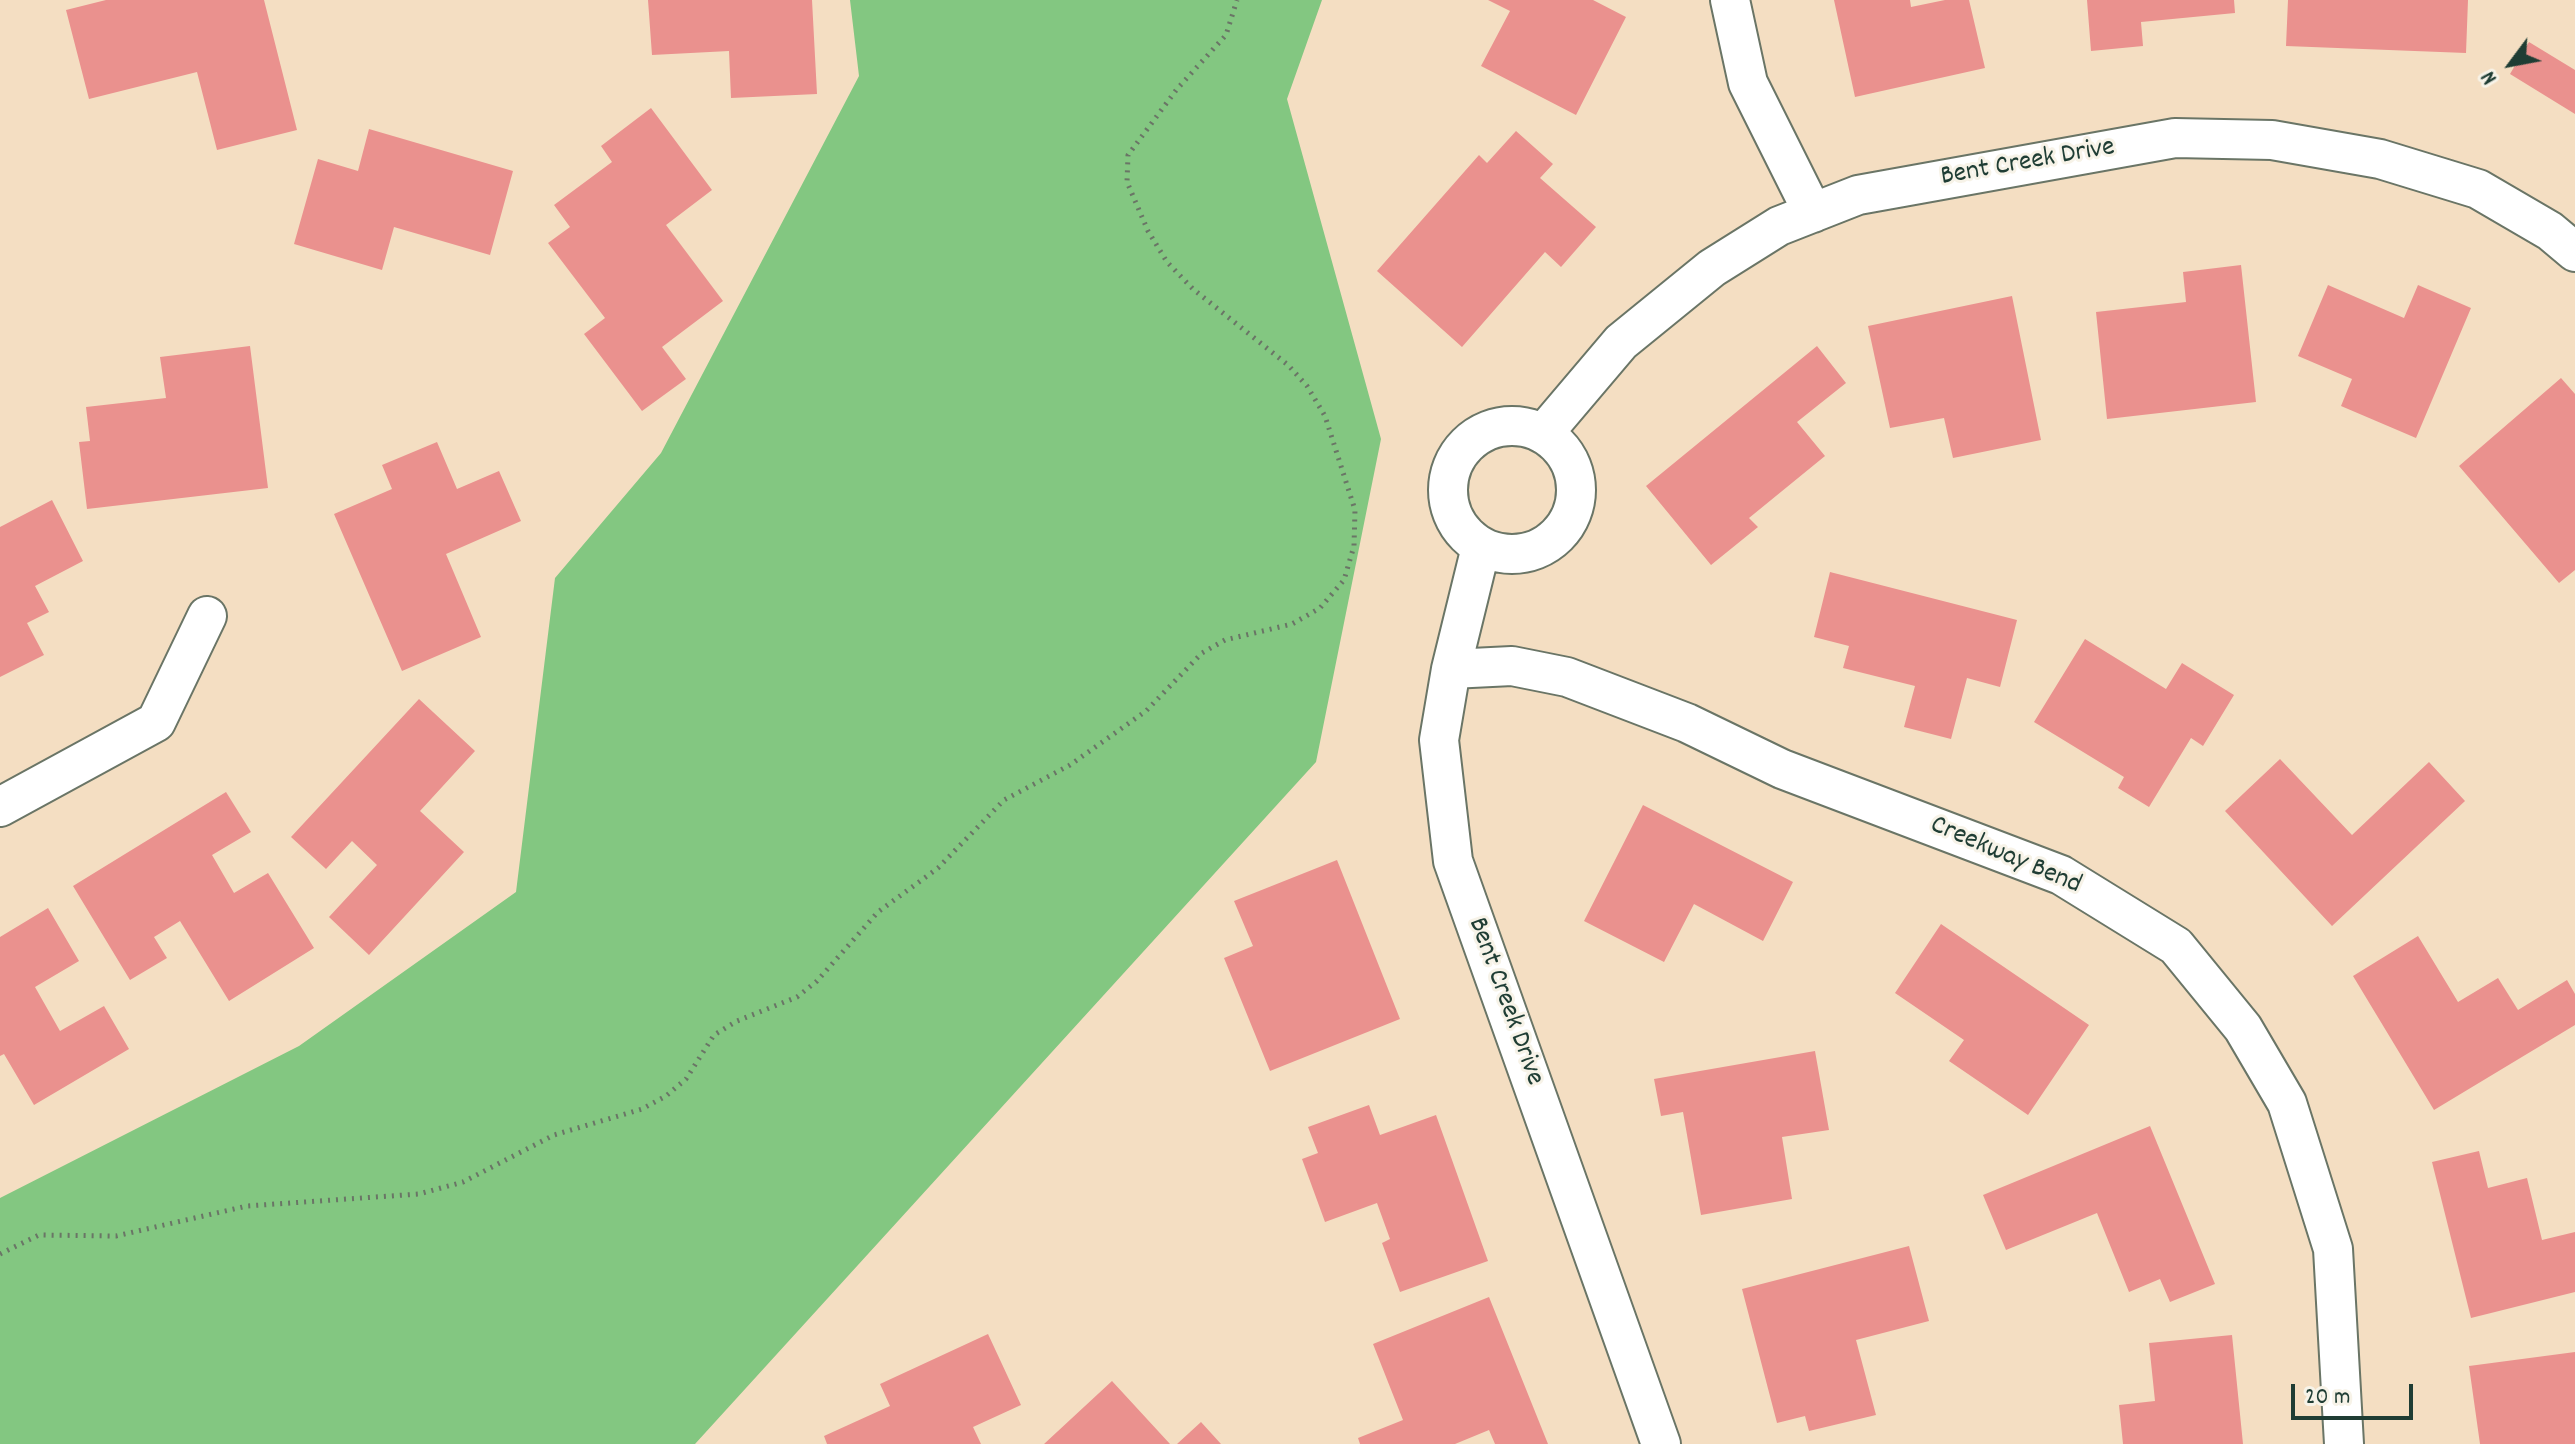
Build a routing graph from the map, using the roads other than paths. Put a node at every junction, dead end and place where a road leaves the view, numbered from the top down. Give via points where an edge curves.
1 (1730, 0) edge
2 (1813, 213) junction
3 (2575, 252) edge
4 (1543, 434) junction
5 (1481, 547) junction
6 (207, 616) dead end
7 (1451, 669) junction
8 (0, 807) edge
9 (1661, 1444) edge
10 (2344, 1444) edge

1 - 2 street via 1748,83
2 - 3 street, Bent Creek Drive via 1858,195 2175,138 2272,140 2380,159 2478,189
2 - 4 street, Bent Creek Drive via 1779,226 1712,268 1621,342
4 - 5 street via 1571,465 1576,487 1563,529 1546,546 1524,554
4 - 5 street via 1522,426 1499,427 1461,449 1450,469 1452,513 1463,533
5 - 7 street, Bent Creek Drive
6 - 8 street via 156,722
7 - 9 street, Bent Creek Drive via 1439,740 1453,861
7 - 10 street, Creekway Bend via 1512,666 1567,677 1674,717 1782,769 2061,875 2176,946 2243,1028 2287,1103 2333,1249

